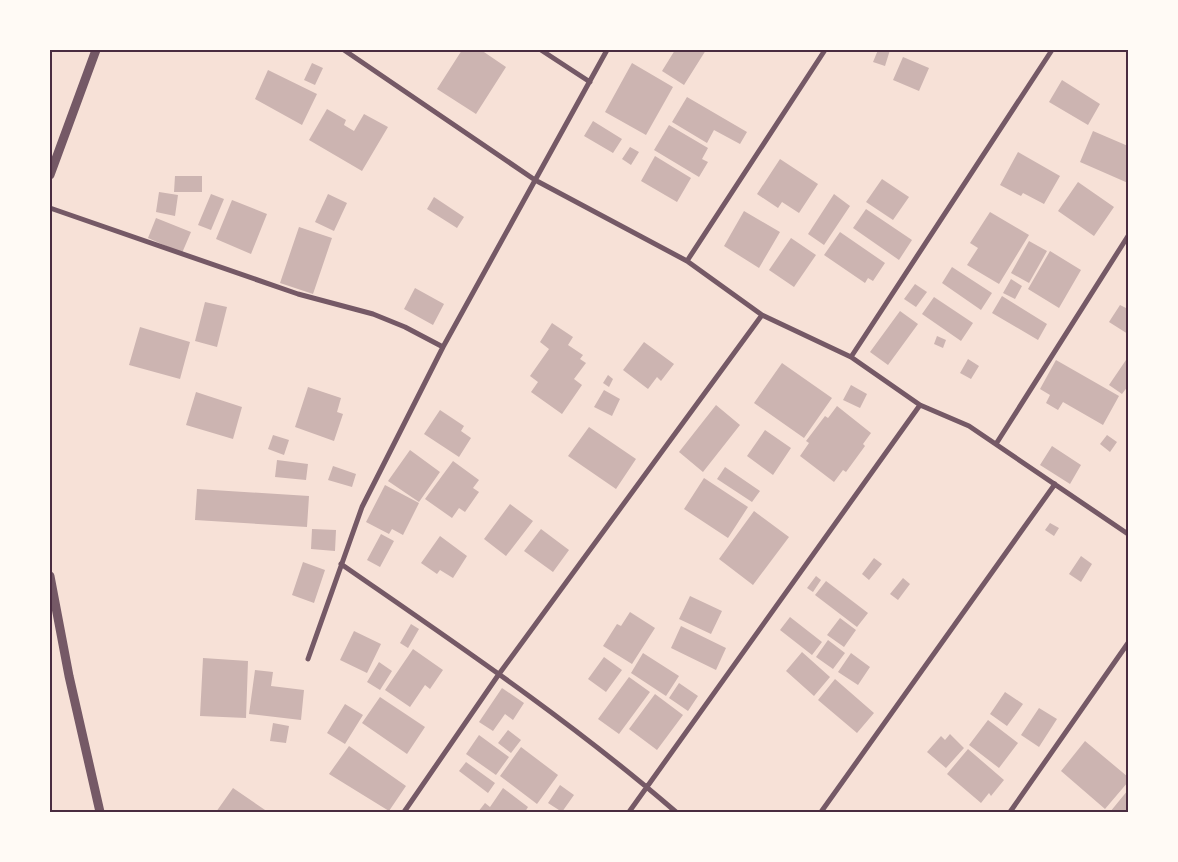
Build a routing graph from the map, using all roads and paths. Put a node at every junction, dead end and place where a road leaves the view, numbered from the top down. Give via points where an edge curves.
1 (96, 50) edge
2 (344, 50) edge
3 (541, 50) edge
4 (607, 50) edge
5 (825, 50) edge
6 (1052, 50) edge
7 (590, 82) junction
8 (50, 176) edge
9 (535, 180) junction
10 (50, 208) edge
11 (1128, 236) edge
12 (687, 261) junction
13 (762, 315) junction
14 (443, 347) junction
15 (851, 357) junction
16 (920, 405) junction
17 (996, 444) junction
18 (1055, 484) junction
19 (1128, 534) edge
20 (341, 564) junction
21 (50, 576) edge
22 (1128, 643) edge
23 (308, 659) dead end
24 (500, 674) junction
25 (647, 787) junction
26 (100, 812) edge
27 (404, 812) edge
28 (629, 812) edge
29 (676, 812) edge
30 (821, 812) edge
31 (1010, 812) edge

1 - 8 street
2 - 9 street
3 - 7 street
4 - 7 street
5 - 12 street
6 - 15 street
7 - 9 street
9 - 12 street
9 - 14 street
10 - 14 street via 298,294 373,314
11 - 17 street
12 - 13 street
13 - 15 street
13 - 24 street
14 - 20 street via 362,507
15 - 16 street
16 - 17 street via 969,426
16 - 25 street
17 - 18 street
18 - 19 street
18 - 30 street
20 - 23 street
20 - 24 street
21 - 26 street
22 - 31 street
24 - 25 street
24 - 27 street
25 - 28 street
25 - 29 street

